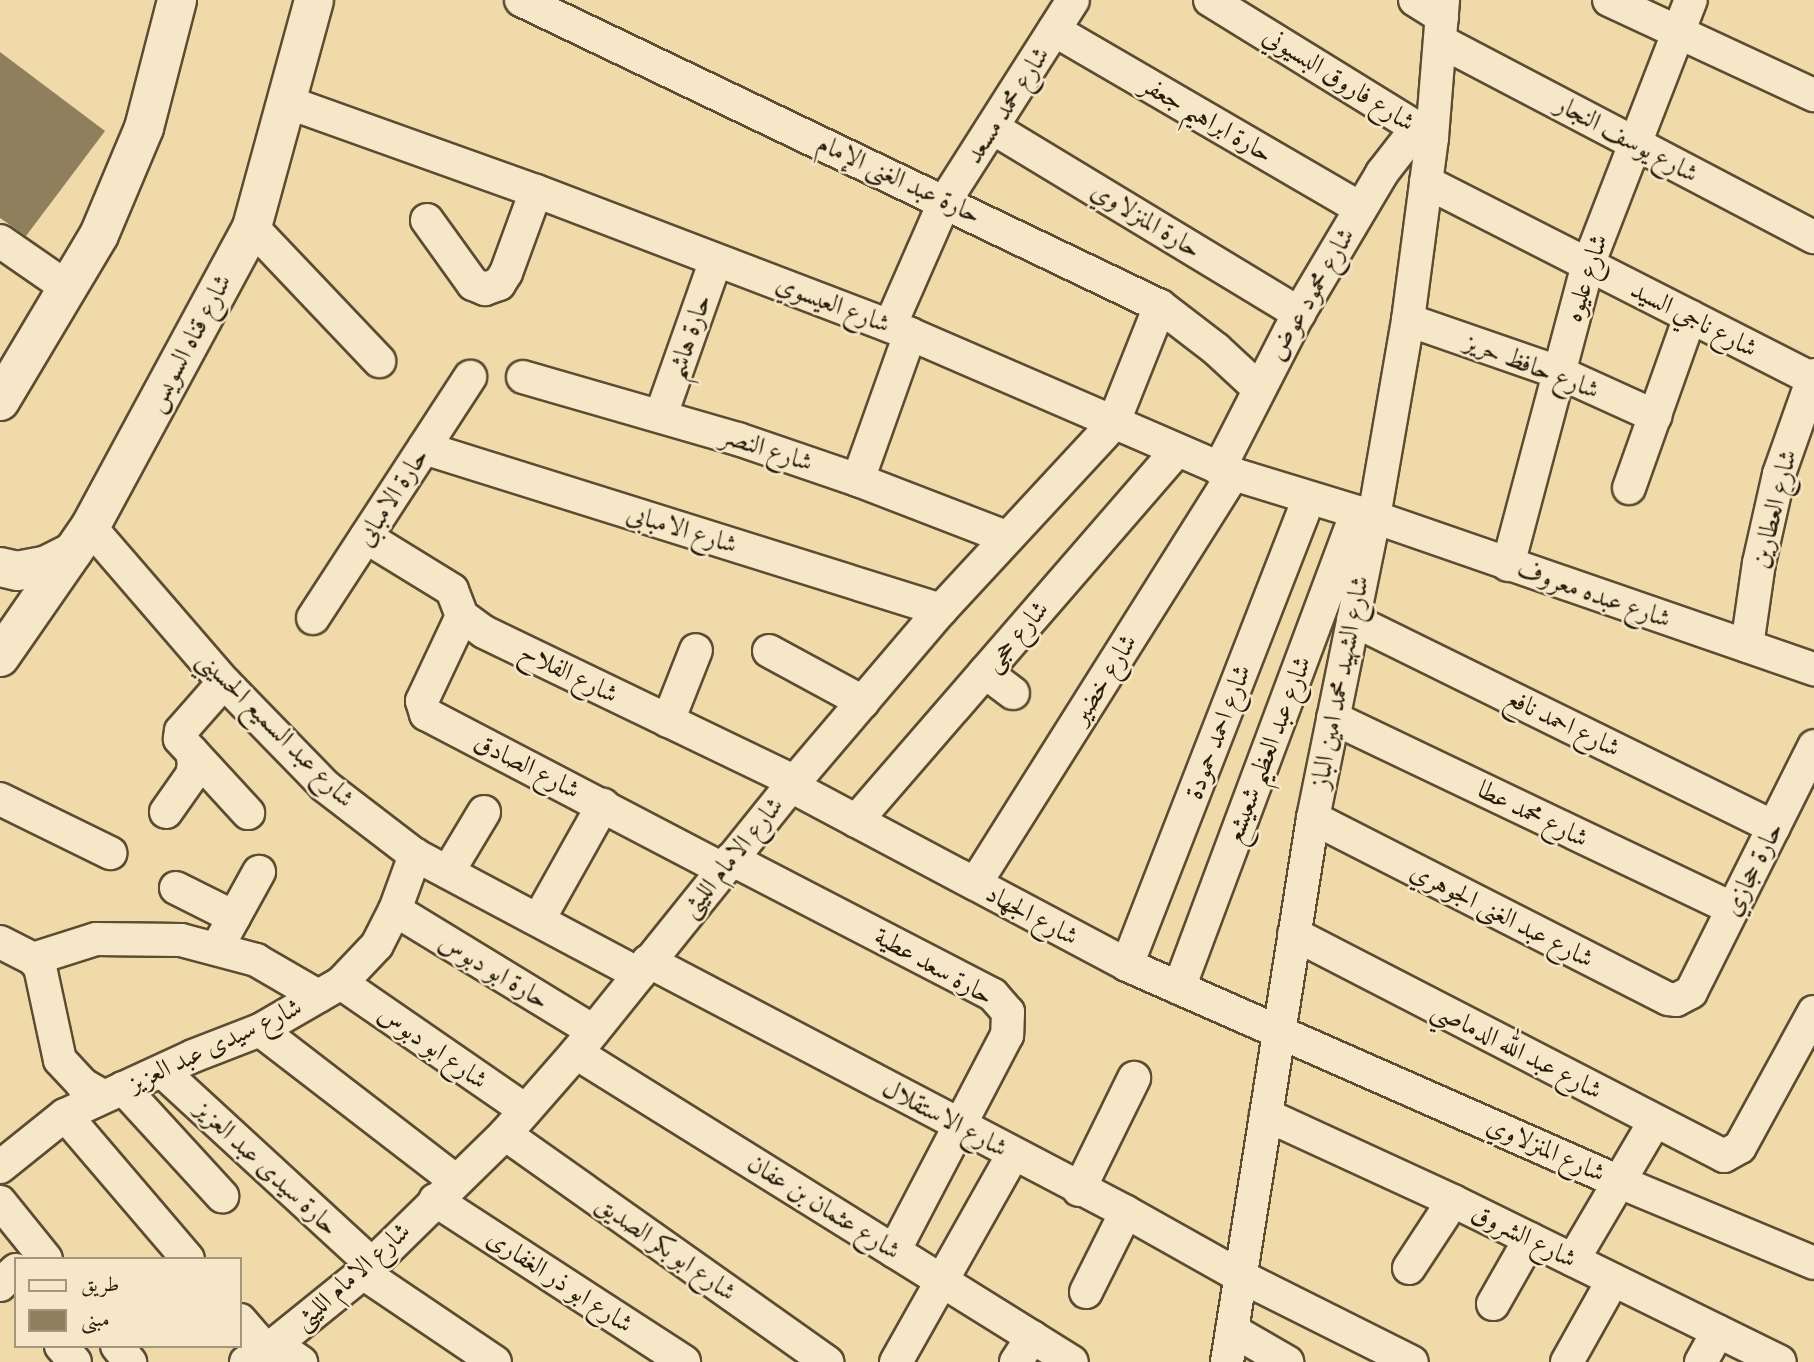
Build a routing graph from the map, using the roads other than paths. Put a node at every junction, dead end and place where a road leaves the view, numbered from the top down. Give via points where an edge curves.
1 (177, 0) edge
2 (314, 0) edge
3 (521, 0) edge
4 (1073, 0) edge
5 (1210, 0) edge
6 (1415, 0) edge
7 (1609, 0) edge
8 (1692, 0) edge
9 (1442, 19) edge
10 (1054, 30) junction
11 (1677, 32) junction
12 (1814, 95) edge
13 (287, 102) junction
14 (993, 128) junction
15 (1424, 132) junction
16 (1635, 143) junction
17 (1426, 182) junction
18 (536, 191) junction
19 (945, 201) junction
20 (1360, 208) junction
21 (427, 220) dead end
22 (252, 227) junction
23 (1814, 237) edge
24 (0, 242) edge
25 (716, 260) junction
26 (1588, 265) junction
27 (68, 288) junction
28 (1160, 306) junction
29 (1299, 313) junction
30 (1690, 317) junction
31 (1408, 320) junction
32 (900, 330) junction
33 (379, 361) dead end
34 (1558, 372) junction
35 (523, 376) dead end
36 (470, 377) dead end
37 (1813, 377) edge
38 (1258, 388) junction
39 (0, 401) edge
40 (661, 415) junction
41 (1655, 416) junction
42 (1113, 424) junction
43 (424, 447) junction
44 (1176, 451) junction
45 (1226, 471) junction
46 (858, 480) junction
47 (1629, 488) dead end
48 (1309, 498) junction
49 (1365, 515) junction
50 (366, 537) junction
51 (1006, 537) junction
52 (82, 540) junction
53 (1508, 565) junction
54 (0, 567) edge
55 (940, 610) junction
56 (462, 616) junction
57 (313, 618) dead end
58 (1353, 620) junction
59 (1747, 646) junction
60 (696, 650) dead end
61 (769, 651) dead end
62 (0, 657) edge
63 (1814, 669) edge
64 (985, 672) junction
65 (225, 682) junction
66 (1013, 693) dead end
67 (863, 702) junction
68 (1333, 718) junction
69 (668, 721) junction
70 (1814, 746) edge
71 (192, 751) junction
72 (792, 784) junction
73 (0, 799) edge
74 (603, 805) junction
75 (166, 812) dead end
76 (484, 812) dead end
77 (248, 813) dead end
78 (1313, 818) junction
79 (856, 821) junction
80 (1774, 827) junction
81 (110, 853) dead end
82 (415, 855) junction
83 (727, 864) junction
84 (259, 872) dead end
85 (448, 872) junction
86 (975, 884) junction
87 (176, 888) dead end
88 (1733, 909) junction
89 (395, 910) junction
90 (234, 917) junction
91 (539, 919) junction
92 (1294, 934) junction
93 (0, 942) edge
94 (217, 948) junction
95 (33, 959) junction
96 (1127, 965) junction
97 (644, 967) junction
98 (1179, 988) junction
99 (330, 989) junction
100 (1691, 992) joint
101 (1814, 1012) edge
102 (260, 1030) junction
103 (1279, 1030) junction
104 (584, 1042) junction
105 (162, 1071) junction
106 (1134, 1078) dead end
107 (113, 1092) junction
108 (525, 1110) junction
109 (65, 1115) junction
110 (1266, 1115) junction
111 (1654, 1121) junction
112 (959, 1126) junction
113 (505, 1134) junction
114 (1013, 1154) junction
115 (0, 1167) edge
116 (1618, 1181) junction
117 (1079, 1189) junction
118 (446, 1191) junction
119 (222, 1196) dead end
120 (1453, 1201) junction
121 (0, 1202) edge
122 (1126, 1212) junction
123 (1530, 1238) junction
124 (894, 1251) junction
125 (1810, 1252) edge
126 (17, 1257) edge
127 (186, 1257) edge
128 (1573, 1260) junction
129 (1409, 1268) dead end
130 (368, 1269) junction
131 (1240, 1276) junction
132 (1613, 1280) junction
133 (942, 1281) junction
134 (1086, 1292) dead end
135 (1493, 1304) dead end
136 (242, 1323) edge
137 (1232, 1330) junction
138 (1718, 1331) junction
139 (63, 1348) edge
140 (119, 1348) edge
141 (1024, 1349) edge
142 (788, 1351) edge
143 (262, 1352) edge
144 (75, 1362) edge
145 (130, 1362) edge
146 (301, 1362) edge
147 (495, 1362) edge
148 (684, 1362) edge
149 (827, 1362) edge
150 (896, 1362) edge
151 (1072, 1362) edge
152 (1227, 1362) edge
153 (1287, 1362) edge
154 (1412, 1362) edge
155 (1567, 1362) edge
156 (1701, 1362) edge
157 (1780, 1362) edge

1 - 27 main road via 144,128 99,235
2 - 13 main road, شارع قناه السويس
3 - 19 street, حارة عبد الغنى الإمام
4 - 10 street, شارع محمد مسعد
5 - 15 street, شارع فاروق البسيوني
6 - 9 street, شارع يوسف النجار
7 - 11 street
8 - 11 street, شارع عليوه
9 - 15 street, شارع الشهيد محمد امين الباز
9 - 16 street, شارع يوسف النجار
10 - 14 street, شارع محمد مسعد
10 - 20 street, حارة ابراهيم جعفر
11 - 12 street
11 - 16 street, شارع عليوه
13 - 18 street, شارع العيسوي
13 - 22 main road, شارع قناه السويس
14 - 19 street, شارع محمد مسعد
14 - 29 street, حارة المنزلاوي
15 - 17 street, شارع الشهيد محمد امين الباز
15 - 20 street, شارع محمود عوض
16 - 23 street, شارع يوسف النجار
16 - 26 street, شارع عليوه
17 - 26 street, شارع ناجي السيد
17 - 31 street, شارع الشهيد محمد امين الباز
18 - 21 street via 506,273 499,285 485,289 473,284
18 - 25 street, شارع العيسوي
19 - 28 street, حارة عبد الغنى الإمام
19 - 32 street, شارع محمد مسعد
20 - 29 street, شارع محمود عوض
22 - 33 street
22 - 52 main road, شارع قناه السويس
24 - 27 street
25 - 32 street, شارع العيسوي
25 - 40 street, حارة هاشم
26 - 30 street, شارع ناجي السيد
26 - 34 street, شارع عليوه
27 - 39 main road
28 - 38 street, حارة عبد الغنى الإمام
28 - 42 street, شارع الامام الليثى
29 - 38 street, شارع محمود عوض
30 - 37 street, شارع ناجي السيد
30 - 41 street
31 - 34 street, شارع حافظ حريز
31 - 49 street, شارع الشهيد محمد امين الباز
32 - 42 street, شارع العيسوي
32 - 46 street, شارع محمد مسعد
34 - 41 street, شارع حافظ حريز
34 - 53 street, شارع عليوه
35 - 40 street, شارع النصر
36 - 43 street, حارة الامبابى
37 - 59 street, شارع العطارين via 1779,474
38 - 45 street, شارع محمود عوض
40 - 46 street, شارع النصر
41 - 47 street
42 - 44 street, شارع العيسوي
42 - 51 street, شارع الامام الليثى
43 - 50 street, حارة الامبابى
43 - 55 street, شارع الامبابى
44 - 45 street, شارع العيسوي
44 - 64 street, شارع حجى
45 - 48 street, شارع العيسوي
45 - 86 street, شارع خضير
46 - 51 street, شارع النصر
48 - 49 street, شارع العيسوي
48 - 96 street, شارع احمد حمودة
49 - 53 street, شارع عبده معروف
49 - 58 street, شارع الشهيد محمد امين الباز
49 - 98 street, شارع عبد العظيم شعيشع
50 - 56 street, شارع الفلاح via 453,590
50 - 57 street, حارة الامبابى
51 - 55 street, شارع الامام الليثى
52 - 54 main road via 37,567 18,571
52 - 62 main road, شارع قناه السويس
52 - 65 street, شارع عبد السميع الحسيني
53 - 59 street, شارع عبده معروف
55 - 67 street, شارع الامام الليثى
56 - 69 street, شارع الفلاح via 484,632
56 - 74 street, شارع الصادق via 422,701 426,715
58 - 68 street, شارع الشهيد محمد امين الباز
58 - 80 street, شارع احمد نافع
59 - 63 street, شارع عبده معروف
60 - 69 street
61 - 67 street
64 - 66 street
64 - 79 street, شارع حجى
65 - 71 street via 181,731 180,739
65 - 82 street, شارع عبد السميع الحسيني via 325,786
67 - 72 street, شارع الامام الليثى
68 - 78 street, شارع الشهيد محمد امين الباز
68 - 88 street, شارع محمد عطا
69 - 72 street, شارع الفلاح
70 - 80 street, حارة حجازي
71 - 75 street via 192,775
71 - 77 street
72 - 79 street, شارع الجهاد
72 - 83 street, شارع الامام الليثى
73 - 81 street
74 - 83 street, شارع الصادق
74 - 91 street
76 - 85 street
78 - 92 street, شارع الشهيد محمد امين الباز
78 - 100 street, شارع عبد الغنى الجوهري via 1668,999
79 - 86 street, شارع الجهاد
80 - 88 street, حارة حجازي
82 - 85 street, شارع عبد السميع الحسيني
82 - 89 street, شارع سيدى عبد العزيز
83 - 97 street, شارع الامام الليثى
83 - 112 street, حارة سعد عطية via 1002,1003 1010,1024 1007,1035
84 - 90 street
85 - 91 street, شارع عبد السميع الحسيني
86 - 96 street, شارع الجهاد
87 - 90 street
88 - 100 street, حارة حجازي
89 - 99 street, شارع سيدى عبد العزيز via 377,945
89 - 104 street, حارة ابو دبوس
90 - 94 street
91 - 97 street, شارع عبد السميع الحسيني
92 - 103 street, شارع الشهيد محمد امين الباز
92 - 111 street, شارع عبد الله الدماصي
93 - 95 street
94 - 95 street, شارع ابو دبوس via 181,940 96,939
94 - 99 street, شارع ابو دبوس
95 - 107 street, شارع سيدى عبد العزيز via 40,967 60,1060 82,1084
96 - 98 street, شارع الجهاد
97 - 104 street, شارع الامام الليثى
97 - 112 street, شارع الاستقلال
98 - 103 street, شارع الجهاد
99 - 102 street, شارع سيدى عبد العزيز
99 - 108 street, شارع ابو دبوس
101 - 111 street, شارع عبد الله الدماصي via 1740,1147 1730,1154 1718,1154
102 - 105 street, شارع سيدى عبد العزيز
102 - 118 street, شارع ابو ذر الغفارى
103 - 110 street, شارع الشهيد محمد امين الباز
103 - 116 street, شارع المنزلاوي
104 - 108 street, شارع الامام الليثى
104 - 124 street, شارع عثمان بن عفان
105 - 107 street, شارع سيدى عبد العزيز
105 - 130 street, حارة سيدى عبد العزيز
106 - 117 street
107 - 109 street, شارع سيدى عبد العزيز
107 - 119 street
108 - 113 street, شارع الامام الليثى
109 - 115 street, شارع سيدى عبد العزيز
109 - 127 street
110 - 120 street, شارع الشروق
110 - 131 street, شارع الشهيد محمد امين الباز
111 - 116 street
112 - 114 street, شارع الاستقلال
112 - 124 street, حارة سعد عطية
113 - 118 street, شارع الامام الليثى
113 - 142 street, شارع ابو بكر الصديق
114 - 117 street, شارع الاستقلال
114 - 133 street
116 - 125 street, شارع المنزلاوي
116 - 128 street
117 - 122 street, شارع الاستقلال
118 - 130 street, شارع الامام الليثى
118 - 148 street, شارع ابو ذر الغفارى
120 - 123 street, شارع الشروق
120 - 129 street
121 - 126 street
122 - 131 street, شارع الاستقلال
122 - 134 street
123 - 128 street, شارع الشروق
123 - 135 street
124 - 133 street, شارع عثمان بن عفان
128 - 132 street, شارع الشروق
130 - 143 street, شارع الامام الليثى
130 - 147 street, حارة سيدى عبد العزيز
131 - 137 street, شارع الشهيد محمد امين الباز
131 - 154 street, شارع الاستقلال
132 - 138 street, شارع الشروق
132 - 155 street
133 - 141 street, شارع عثمان بن عفان
133 - 150 street
136 - 143 street
137 - 152 street, شارع الشهيد محمد امين الباز
137 - 153 street
138 - 156 street
138 - 157 street, شارع الشروق
139 - 144 street
140 - 145 street
141 - 151 street, شارع عثمان بن عفان
142 - 149 street, شارع ابو بكر الصديق
143 - 146 street

